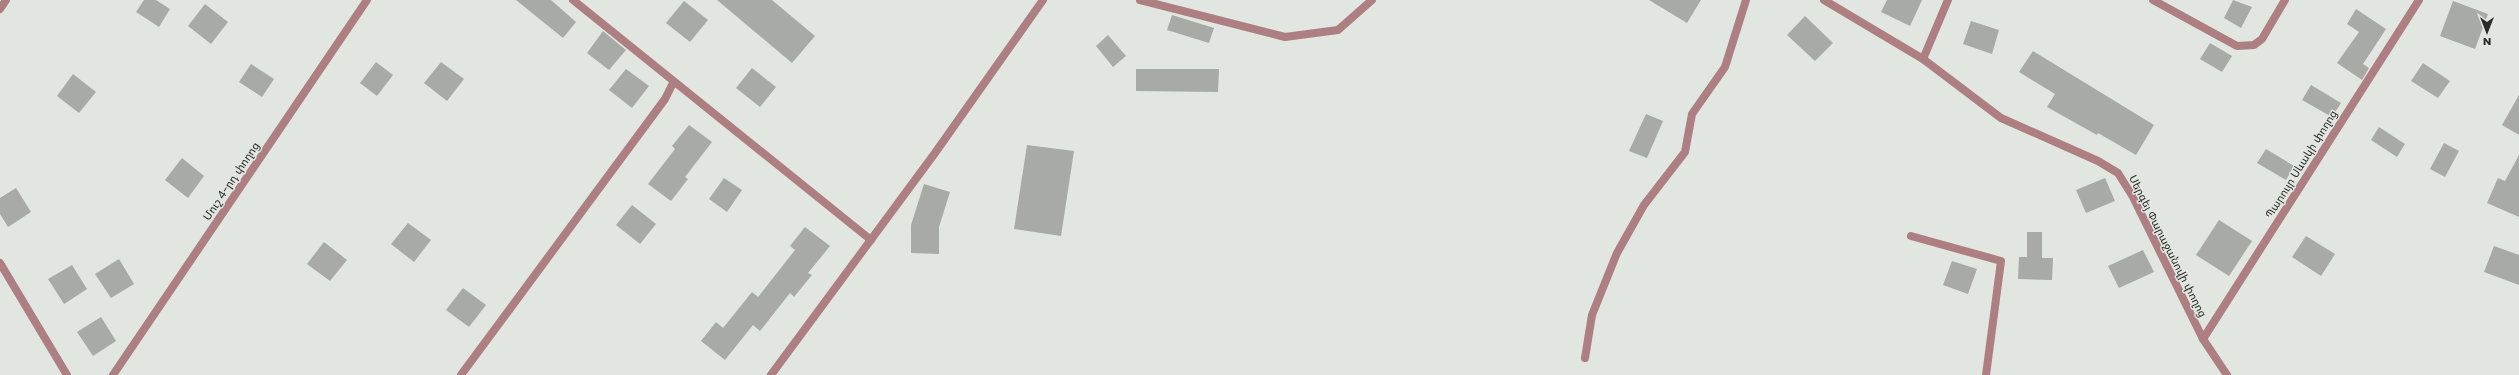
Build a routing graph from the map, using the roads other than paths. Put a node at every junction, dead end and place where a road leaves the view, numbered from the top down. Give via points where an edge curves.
1 (6, 0) edge
2 (367, 0) edge
3 (573, 0) edge
4 (1043, 0) edge
5 (1140, 0) edge
6 (1372, 0) edge
7 (1746, 0) edge
8 (1824, 0) edge
9 (1948, 0) edge
10 (2154, 0) edge
11 (2285, 0) edge
12 (2419, 0) edge
13 (0, 9) edge
14 (1923, 59) junction
15 (673, 83) junction
16 (1911, 236) dead end
17 (870, 240) junction
18 (0, 263) edge
19 (2203, 339) junction
20 (1585, 358) dead end
21 (67, 375) edge
22 (113, 375) edge
23 (461, 375) edge
24 (771, 375) edge
25 (1986, 375) edge
26 (2227, 375) edge

1 - 13 street
2 - 22 street, Մուշ 4-րդ փողոց
3 - 15 street
4 - 17 street
5 - 6 street via 1285,37 1338,30
7 - 20 street via 1725,67 1692,114 1685,152 1644,205 1617,252 1592,315
8 - 14 street, Սերգեյ Փարաջանովի փողոց
9 - 14 street
10 - 11 street via 2237,46 2254,45 2262,39
12 - 19 street, Պարույր Սևակի փողոց
14 - 19 street, Սերգեյ Փարաջանովի փողոց via 2001,118 2098,161 2118,173 2133,197
15 - 17 street
15 - 23 street via 665,99
16 - 25 street via 2001,261
17 - 24 street
18 - 21 street
19 - 26 street, Սերգեյ Փարաջանովի փողոց

